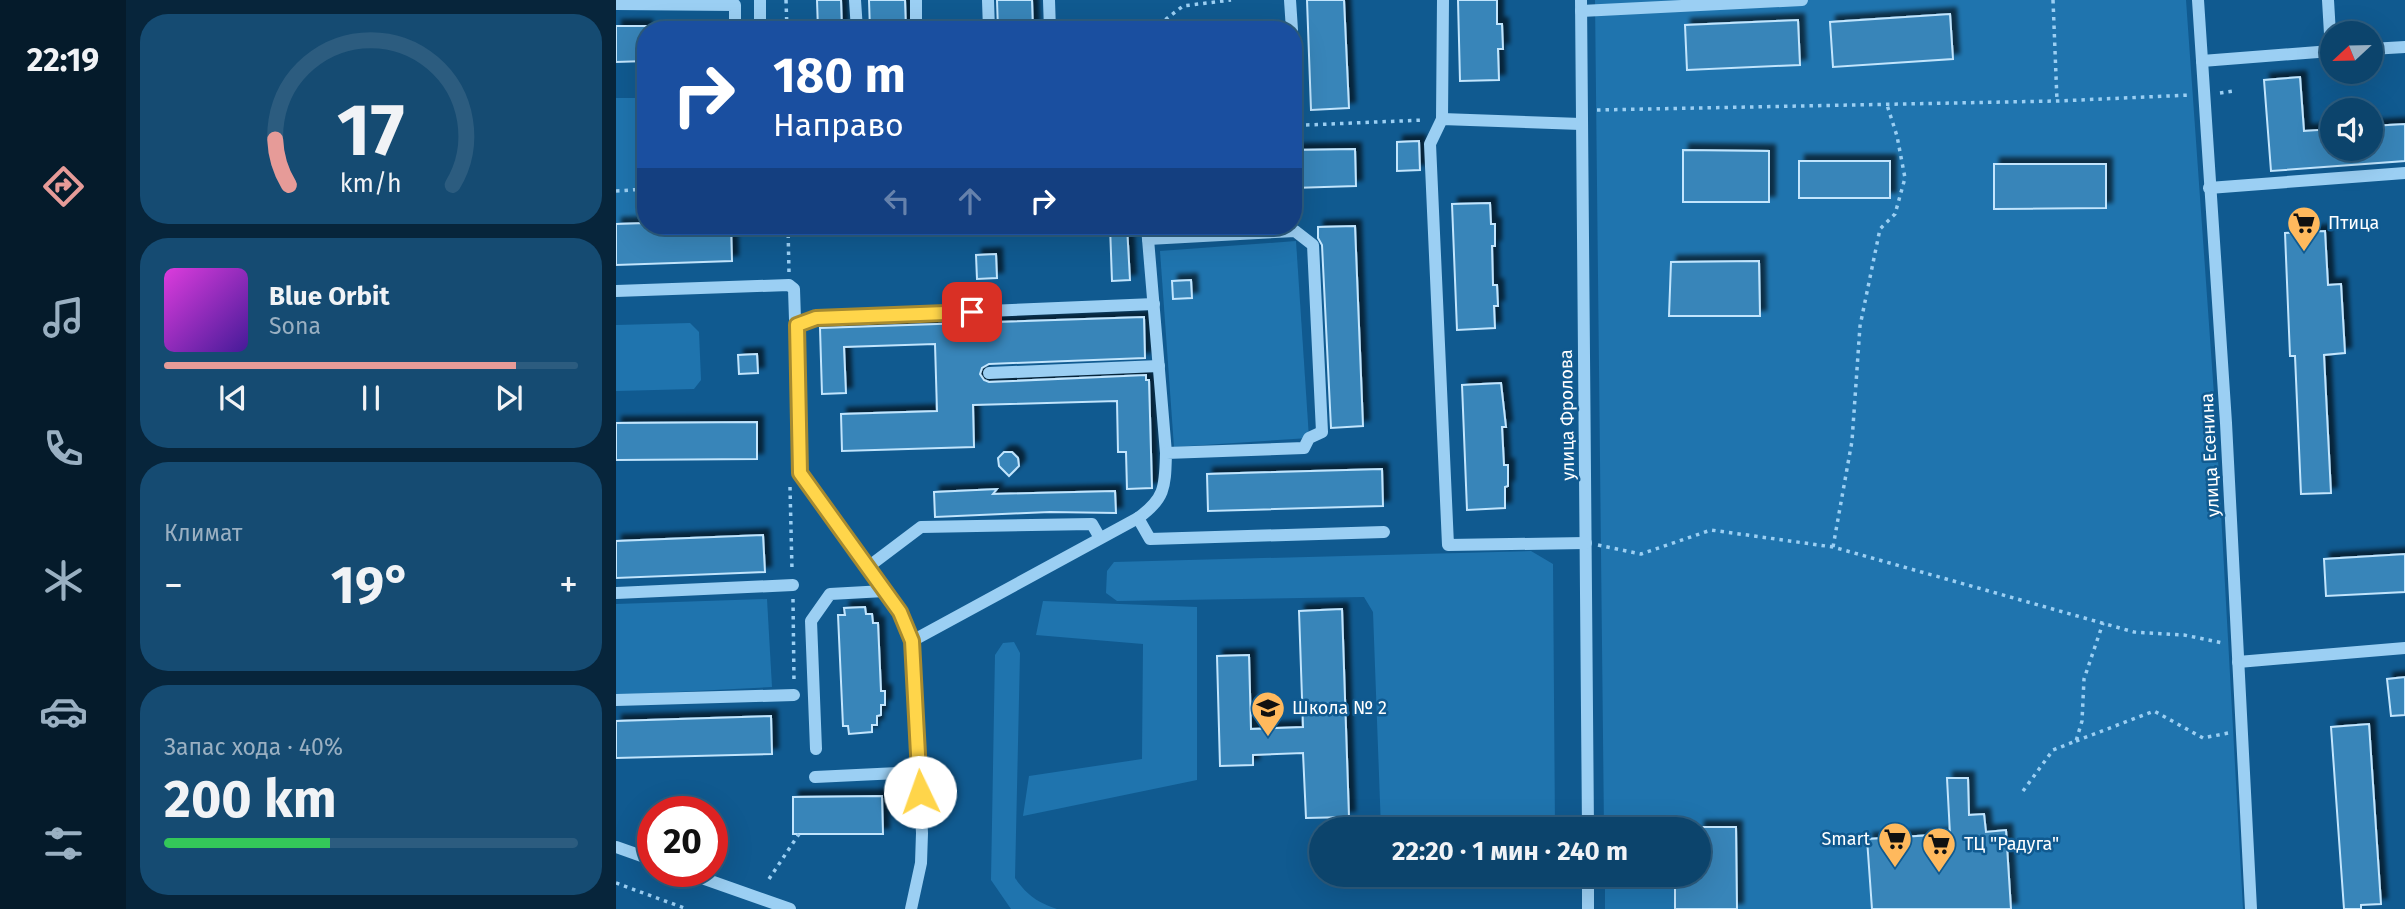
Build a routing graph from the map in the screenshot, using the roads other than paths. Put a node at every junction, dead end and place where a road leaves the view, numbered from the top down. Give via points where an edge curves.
1 (760, 0) edge
2 (855, 0) edge
3 (916, 0) edge
4 (988, 0) edge
5 (1049, 0) edge
6 (1290, 0) edge
7 (1443, 0) edge
8 (1802, 0) edge
9 (2198, 0) edge
10 (2328, 0) edge
11 (1757, 1) edge
12 (616, 4) edge
13 (1581, 6) edge
14 (735, 21) edge
15 (760, 21) edge
16 (856, 21) edge
17 (916, 21) edge
18 (989, 21) edge
19 (1050, 21) edge
20 (1291, 21) edge
21 (2330, 21) edge
22 (2405, 47) edge
23 (2384, 48) edge
24 (2320, 52) edge
25 (2202, 61) junction
26 (1581, 117) junction
27 (1442, 119) junction
28 (2405, 173) edge
29 (2210, 188) junction
30 (1148, 235) edge
31 (1300, 235) edge
32 (616, 291) edge
33 (1154, 304) junction
34 (797, 325) junction
35 (1159, 366) junction
36 (989, 373) dead end
37 (1166, 453) junction
38 (1138, 518) junction
39 (1384, 532) dead end
40 (1100, 538) junction
41 (1586, 543) junction
42 (868, 567) junction
43 (793, 585) dead end
44 (884, 591) junction
45 (616, 593) edge
46 (912, 641) junction
47 (2405, 648) edge
48 (2238, 662) junction
49 (794, 695) dead end
50 (616, 701) edge
51 (816, 749) dead end
52 (919, 772) junction
53 (815, 777) dead end
54 (1588, 817) edge
55 (616, 847) edge
56 (637, 854) edge
57 (728, 887) edge
58 (1588, 887) edge
59 (790, 909) edge
60 (911, 909) edge
61 (1588, 909) edge
62 (2251, 909) edge

1 - 15 street
2 - 16 street
3 - 17 street
4 - 18 street
5 - 19 street
6 - 20 street
7 - 27 street
8 - 11 street
9 - 25 street, улица Есенина
10 - 21 street
11 - 13 street
12 - 14 street via 735,5
13 - 26 street, улица Фролова
22 - 23 street
24 - 25 street
25 - 29 street, улица Есенина
26 - 27 street
26 - 41 street, улица Фролова
27 - 41 street via 1430,144 1448,545
28 - 29 street
29 - 48 street, улица Есенина
30 - 33 street
31 - 37 street via 1313,245 1322,432 1309,438 1304,448
32 - 34 street via 789,285 794,289
33 - 34 street via 816,318
33 - 35 street
34 - 42 street via 800,473
35 - 36 street
35 - 37 street
37 - 38 street via 1160,495 1155,506
38 - 39 street via 1150,539
38 - 40 street
40 - 42 street via 1092,524 921,527
40 - 46 street
41 - 54 street, улица Фролова
42 - 44 street
43 - 45 street
44 - 46 street via 900,612
44 - 51 street via 830,594 811,621
46 - 52 street
47 - 48 street
48 - 62 street, улица Есенина
49 - 50 street
52 - 53 street
52 - 60 street via 921,863
55 - 56 street
57 - 59 street
58 - 61 street

